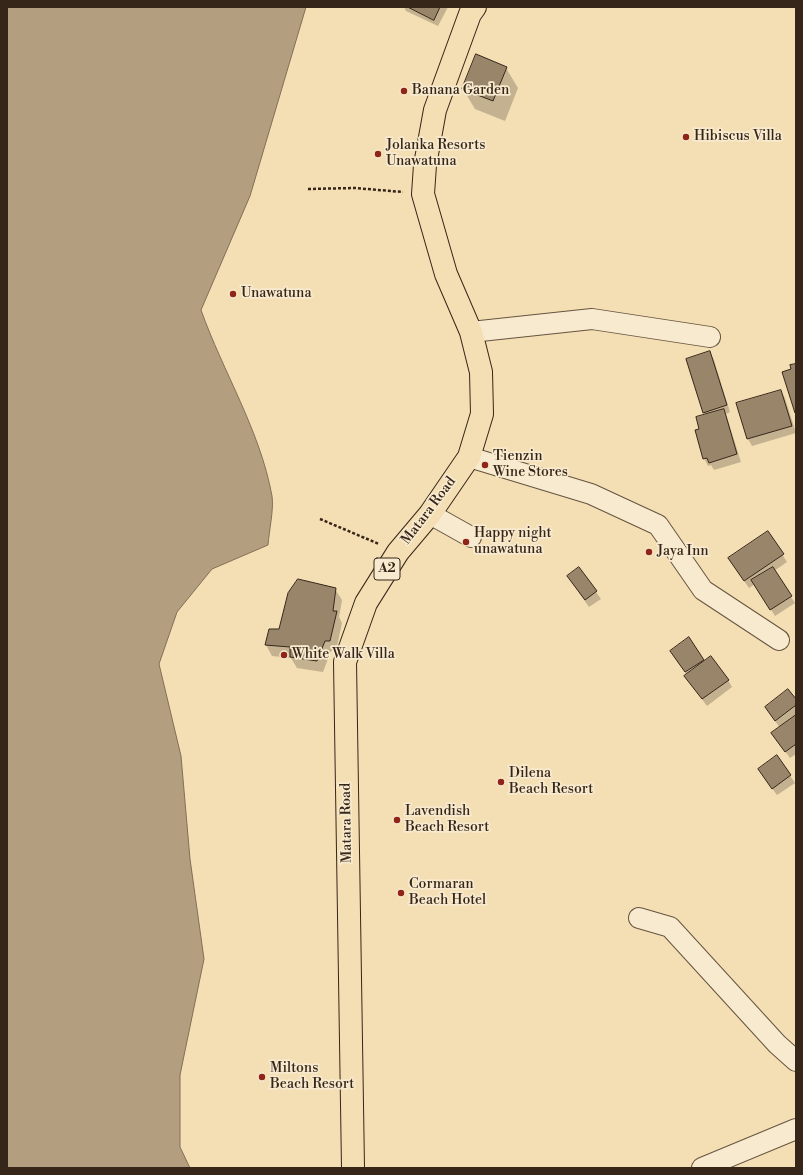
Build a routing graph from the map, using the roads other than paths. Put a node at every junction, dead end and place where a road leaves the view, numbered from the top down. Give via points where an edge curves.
1 (475, 7) edge
2 (471, 332) junction
3 (710, 337) dead end
4 (469, 457) junction
5 (430, 514) junction
6 (471, 537) dead end
7 (779, 640) dead end
8 (639, 918) dead end
9 (796, 1061) edge
10 (796, 1128) edge
11 (353, 1168) edge
12 (702, 1168) edge

1 - 2 highway, Matara Road / A2 via 470,14 434,110 423,194 446,274
2 - 3 street via 592,319
2 - 4 highway, Matara Road / A2 via 481,372 482,414
4 - 5 highway, Matara Road / A2
4 - 7 street via 591,494 658,525 703,590
5 - 6 street
5 - 11 highway, Matara Road / A2 via 398,552 366,603 345,662
8 - 9 street via 670,927 777,1044
10 - 12 street

